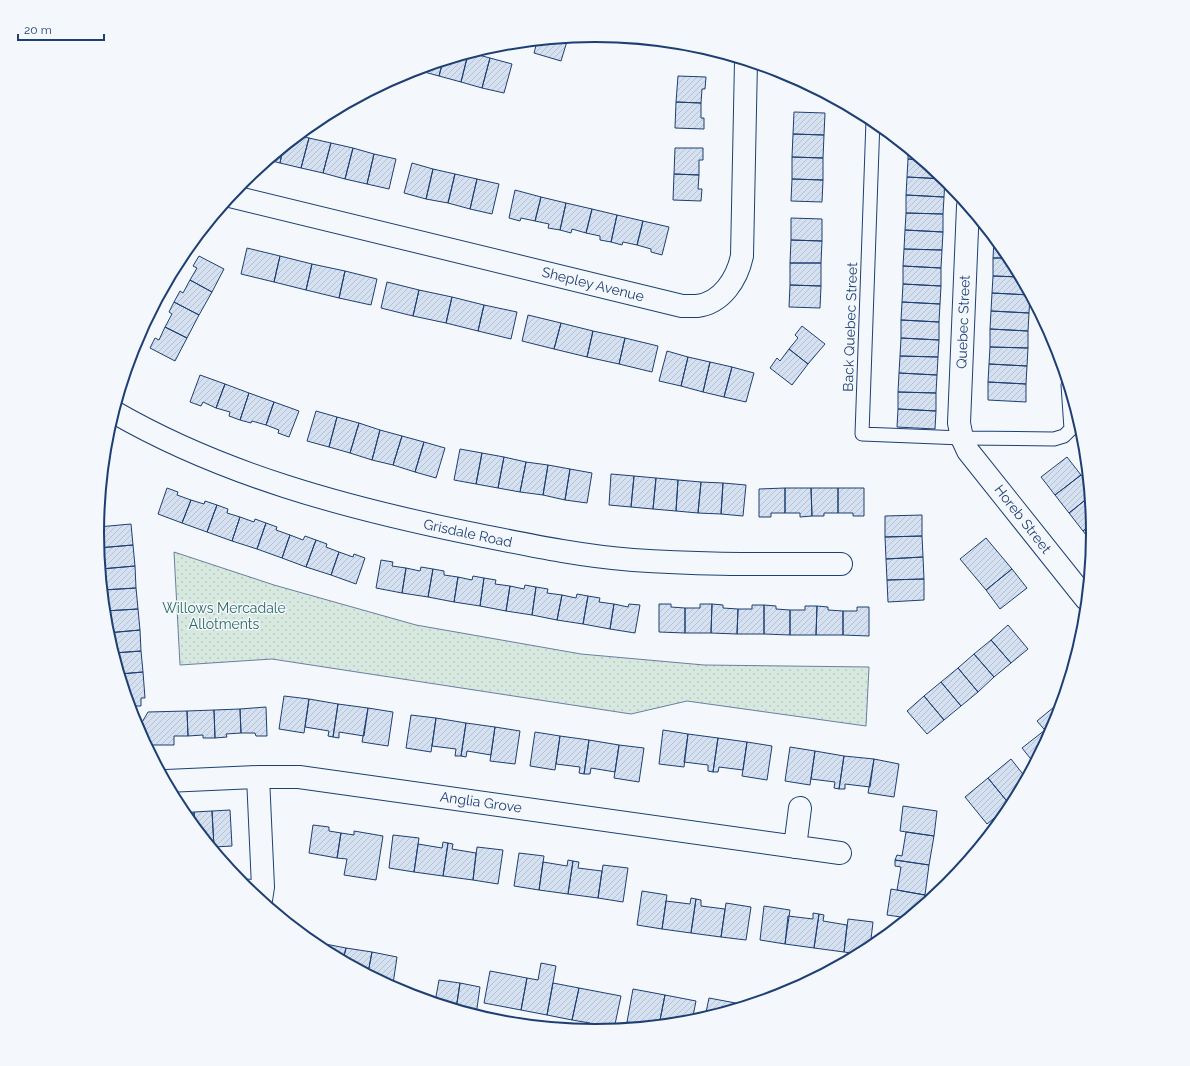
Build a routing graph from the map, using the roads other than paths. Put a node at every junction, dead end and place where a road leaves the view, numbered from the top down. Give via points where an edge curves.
1 (746, 66) edge
2 (873, 128) edge
3 (237, 198) edge
4 (968, 213) edge
5 (1070, 408) edge
6 (119, 415) edge
7 (962, 438) junction
8 (841, 564) dead end
9 (1082, 594) edge
10 (258, 776) junction
11 (172, 781) edge
12 (800, 808) dead end
13 (795, 847) junction
14 (840, 853) dead end
15 (256, 888) edge

1 - 3 street, Shepley Avenue via 742,256 739,270 724,292 712,301 698,306 682,306
2 - 7 lane, Back Quebec Street via 862,434
4 - 7 street, Quebec Street via 959,423
5 - 7 lane via 1071,429 1064,436 1054,439
6 - 8 street, Grisdale Road via 143,429 217,463 351,506 425,524 552,550 632,560 716,564
7 - 9 street, Horeb Street via 968,451
10 - 11 street, Anglia Grove
10 - 13 street, Anglia Grove via 299,776
10 - 15 street
12 - 13 street
13 - 14 street, Anglia Grove

